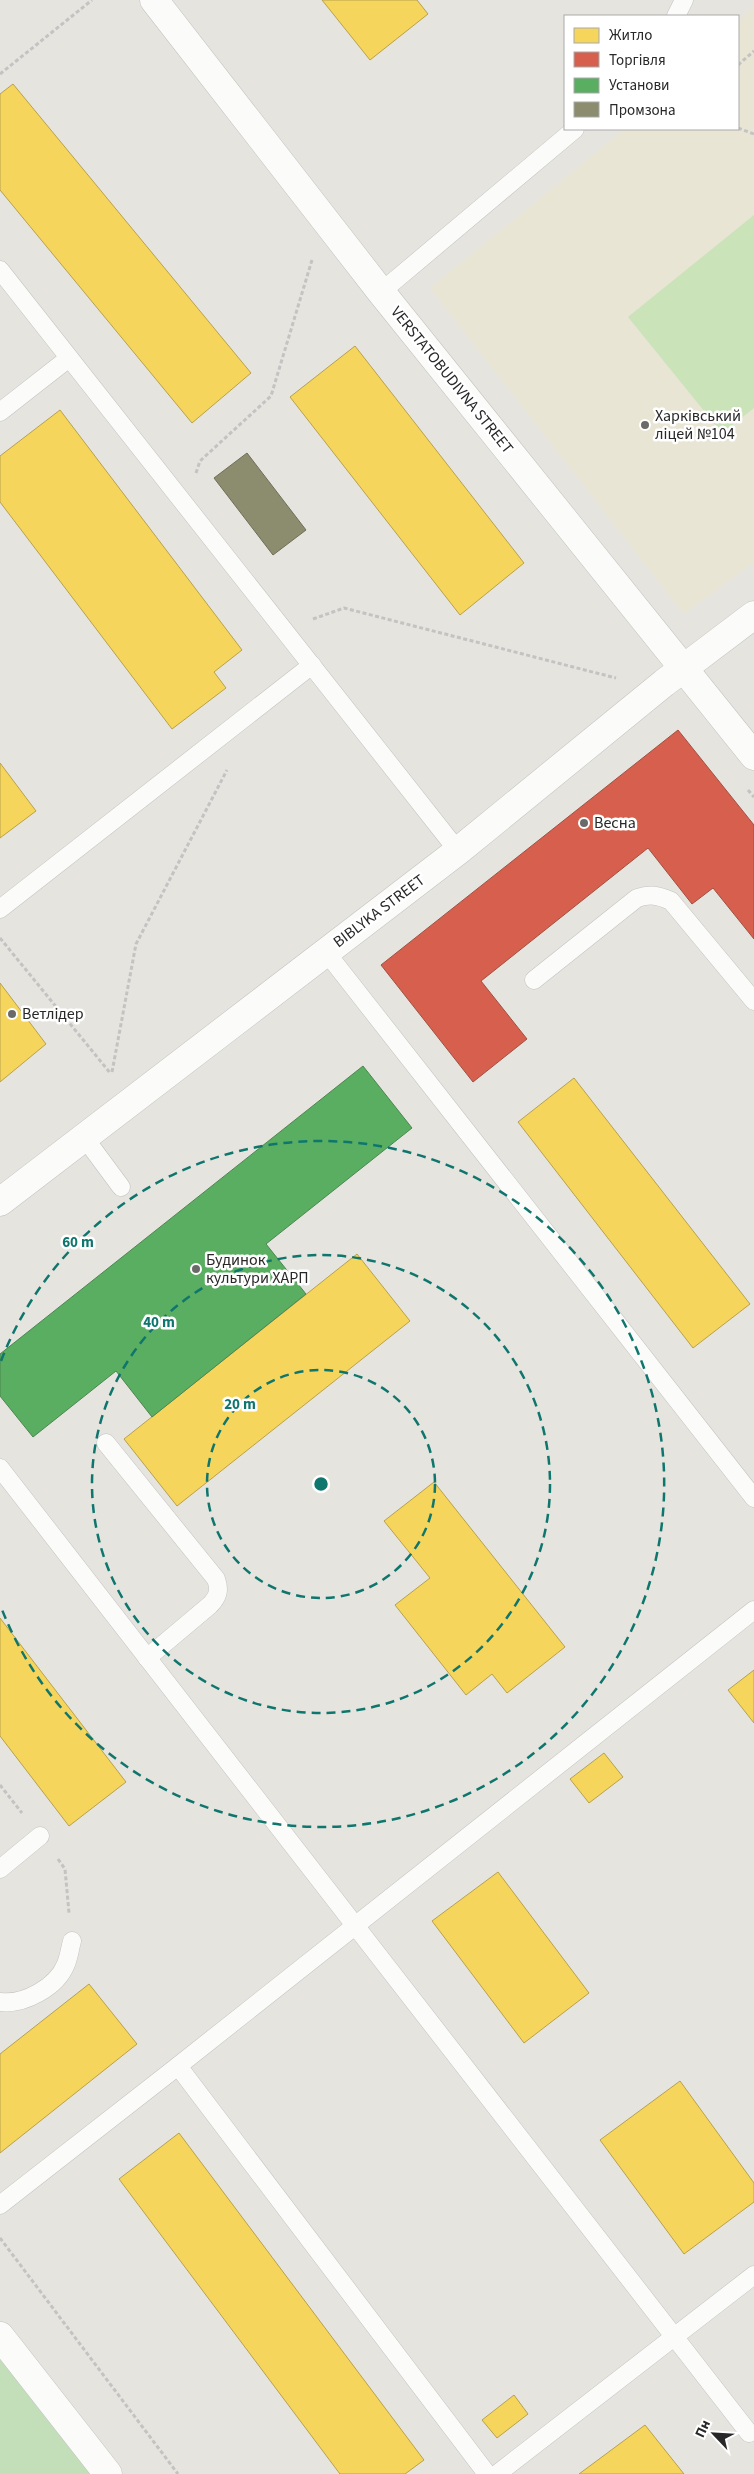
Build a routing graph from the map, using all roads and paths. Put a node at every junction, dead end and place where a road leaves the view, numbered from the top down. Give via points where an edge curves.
1 (92, 0) edge
2 (154, 0) edge
3 (684, 0) edge
4 (676, 15) edge
5 (754, 51) edge
6 (739, 63) edge
7 (0, 74) edge
8 (739, 128) edge
9 (574, 130) edge
10 (754, 134) edge
11 (315, 251) dead end
12 (0, 270) edge
13 (381, 292) junction
14 (69, 358) junction
15 (0, 412) edge
16 (186, 505) junction
17 (754, 615) edge
18 (284, 629) junction
19 (312, 665) junction
20 (684, 668) junction
21 (625, 681) dead end
22 (754, 756) edge
23 (229, 767) dead end
24 (458, 851) junction
25 (0, 909) edge
26 (0, 937) edge
27 (326, 952) junction
28 (534, 980) dead end
29 (754, 1001) edge
30 (84, 1137) junction
31 (121, 1187) dead end
32 (0, 1202) edge
33 (106, 1443) dead end
34 (0, 1468) edge
35 (754, 1498) edge
36 (754, 1610) edge
37 (147, 1658) junction
38 (40, 1836) dead end
39 (0, 1870) edge
40 (72, 1941) dead end
41 (0, 2002) edge
42 (178, 2066) junction
43 (0, 2205) edge
44 (0, 2238) edge
45 (754, 2274) edge
46 (0, 2336) edge
47 (749, 2433) dead end
48 (108, 2474) edge
49 (178, 2474) edge
50 (487, 2474) edge
51 (497, 2474) edge

1 - 7 path
2 - 13 street, VERSTATOBUDIVNA STREET
3 - 4 lane
5 - 6 path
8 - 10 path
9 - 13 lane
11 - 16 path via 271,396 200,461
12 - 14 lane
13 - 20 street, VERSTATOBUDIVNA STREET
14 - 15 lane
14 - 16 lane
16 - 18 lane
17 - 20 street, BIBLYKA STREET
18 - 19 lane
18 - 21 path via 344,608
19 - 24 lane
19 - 25 lane
20 - 22 street, VERSTATOBUDIVNA STREET
20 - 24 street, BIBLYKA STREET
23 - 26 path via 136,944 112,1075
24 - 27 street, BIBLYKA STREET
27 - 30 street, BIBLYKA STREET
27 - 35 lane
28 - 29 lane via 637,898 659,895 671,901
30 - 31 lane
30 - 32 street, BIBLYKA STREET
33 - 37 lane via 216,1580 219,1588 210,1605
34 - 37 lane
36 - 42 lane
37 - 47 lane
38 - 39 lane
40 - 41 lane via 66,1964 51,1982 31,1998
42 - 43 lane
42 - 50 lane
44 - 49 path
45 - 51 lane
46 - 48 street

